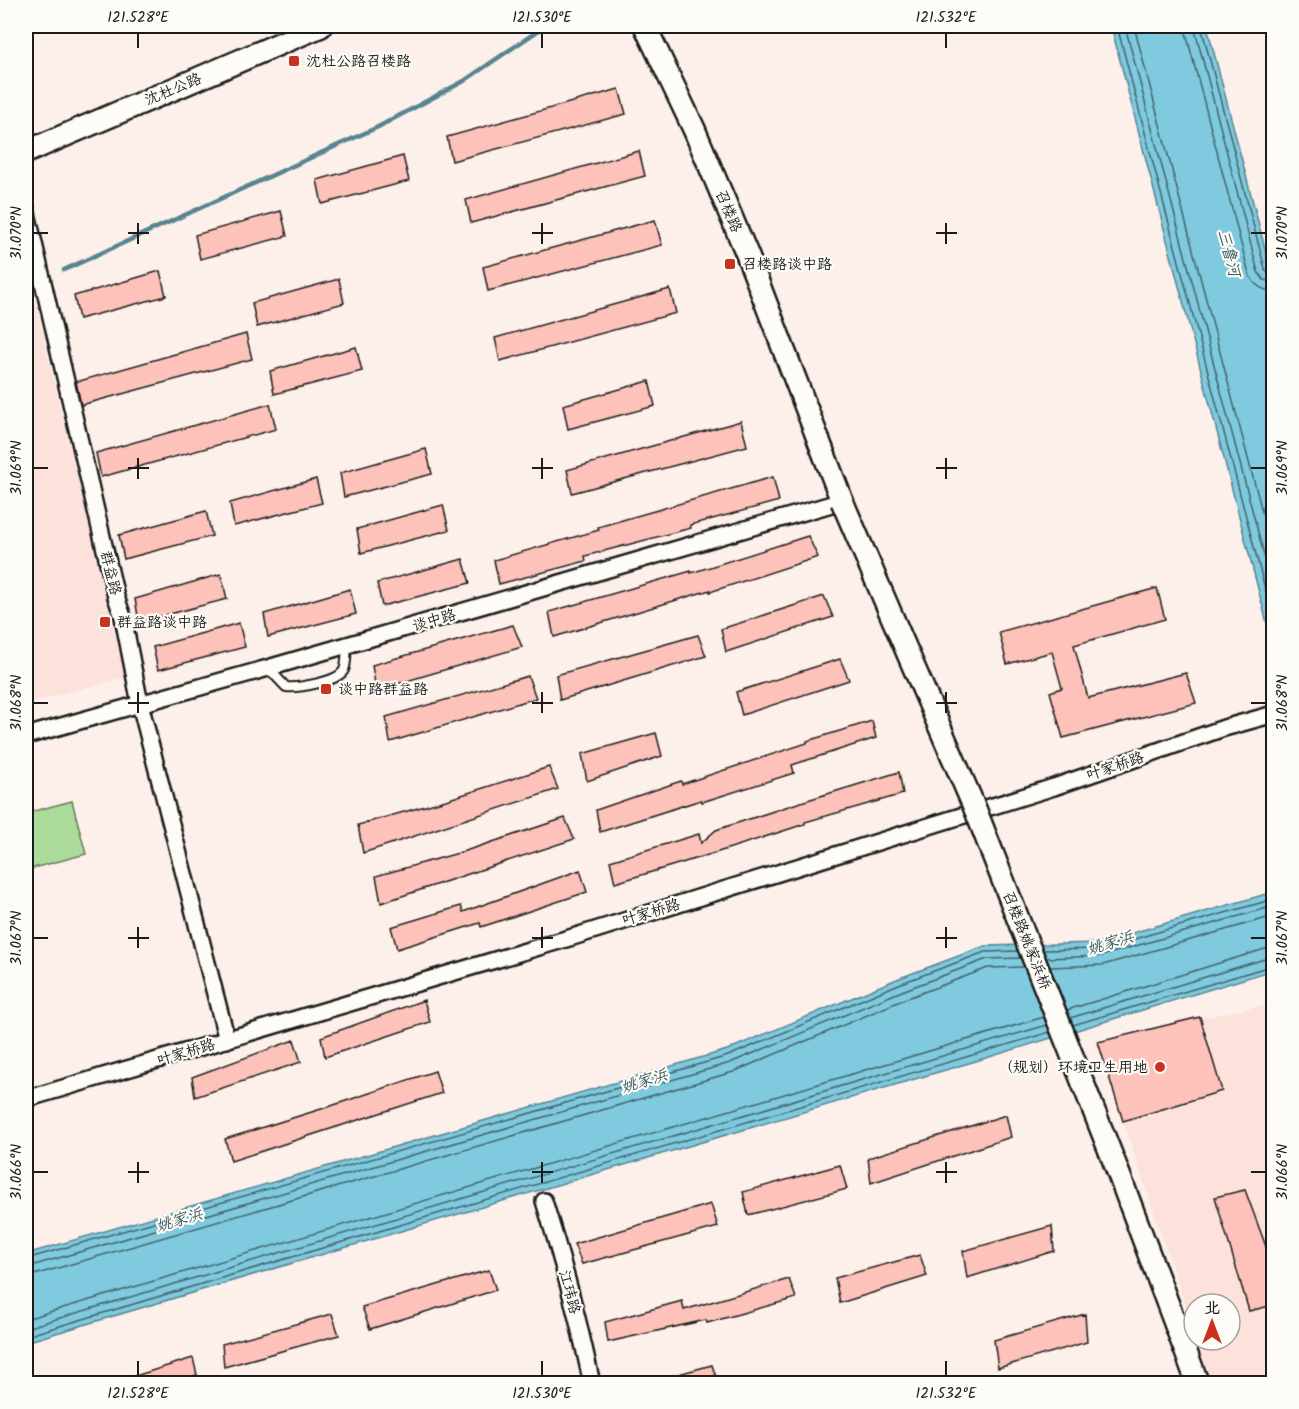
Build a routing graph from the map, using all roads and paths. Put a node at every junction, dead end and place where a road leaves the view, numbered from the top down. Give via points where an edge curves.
1 (321, 26) edge
2 (645, 26) edge
3 (26, 152) edge
4 (26, 209) edge
5 (842, 501) junction
6 (347, 646) junction
7 (268, 668) junction
8 (140, 704) junction
9 (1274, 714) edge
10 (26, 736) edge
11 (227, 1040) junction
12 (26, 1099) edge
13 (544, 1201) dead end
14 (592, 1383) edge
15 (1198, 1383) edge

1 - 3 street, 沈杜公路
2 - 5 street, 召楼路 via 743,243
4 - 8 street, 群益路
5 - 6 street, 谈中路
5 - 15 street, 召楼路姚家浜桥, bridge via 976,811
6 - 7 street, 谈中路
6 - 7 lane via 344,670 336,678 286,687
7 - 8 street, 谈中路
8 - 10 street, 谈中路
8 - 11 street, 群益路
9 - 11 street, 叶家桥路 via 943,822
11 - 12 street, 叶家桥路
13 - 14 street, 江玮路

